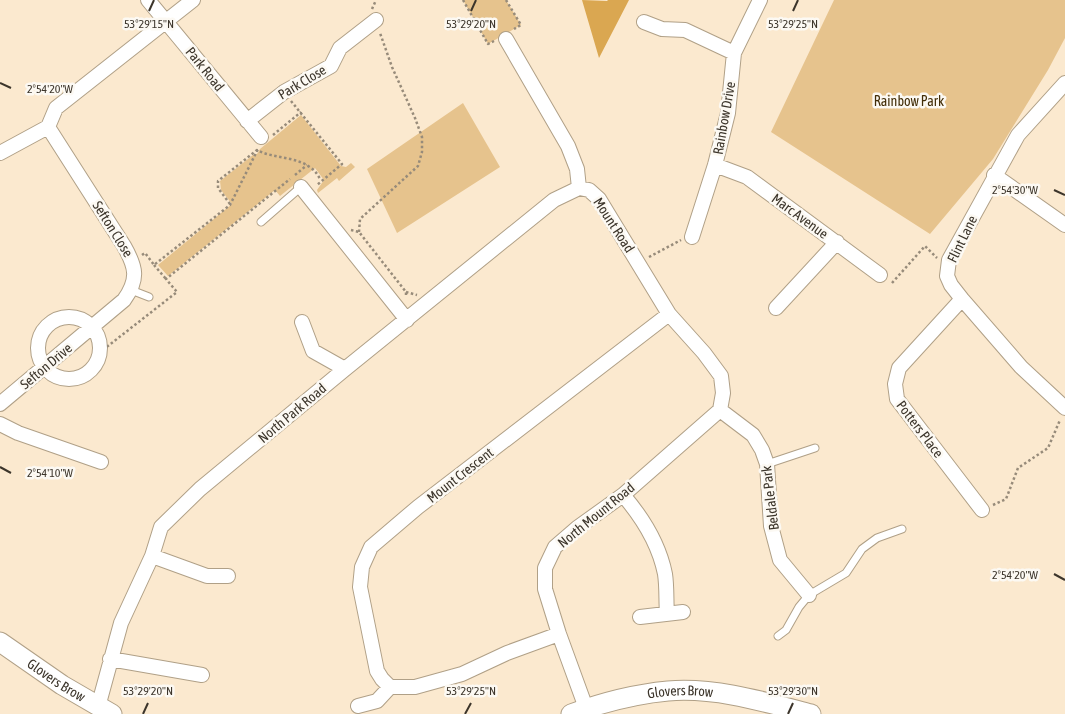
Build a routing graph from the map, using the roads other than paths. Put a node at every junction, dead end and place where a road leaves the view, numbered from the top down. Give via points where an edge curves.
1 (148, 0) edge
2 (193, 0) edge
3 (760, 0) edge
4 (376, 20) road end
5 (166, 21) junction
6 (644, 22) dead end
7 (505, 36) road end
8 (734, 53) junction
9 (1065, 83) edge
10 (247, 120) junction
11 (48, 127) junction
12 (262, 144) road end
13 (0, 153) edge
14 (716, 165) junction
15 (994, 176) junction
16 (301, 187) joint
17 (579, 188) junction
18 (261, 222) dead end
19 (1065, 225) edge
20 (693, 235) road end
21 (837, 242) junction
22 (880, 274) road end
23 (131, 290) junction
24 (149, 297) dead end
25 (962, 299) junction
26 (776, 308) dead end
27 (669, 314) junction
28 (407, 320) junction
29 (302, 322) dead end
30 (92, 327) junction
31 (44, 368) junction
32 (344, 369) junction
33 (0, 404) edge
34 (720, 410) junction
35 (1063, 412) edge
36 (0, 424) edge
37 (815, 448) dead end
38 (101, 462) dead end
39 (767, 464) junction
40 (623, 495) junction
41 (982, 510) road end
42 (902, 529) dead end
43 (152, 556) junction
44 (228, 576) dead end
45 (809, 595) junction
46 (683, 612) dead end
47 (667, 614) junction
48 (640, 617) dead end
49 (559, 634) junction
50 (778, 636) dead end
51 (0, 642) edge
52 (110, 659) junction
53 (202, 675) dead end
54 (390, 687) junction
55 (358, 706) dead end
56 (578, 711) edge
57 (102, 712) edge
58 (811, 714) edge

1 - 5 street, Park Road
2 - 5 street
3 - 8 street, Rainbow Drive
4 - 10 street, Park Close via 340,48 331,66 284,92
5 - 10 street, Park Road
5 - 11 street via 56,108
6 - 8 street via 662,29 685,30
7 - 17 street, Mount Road via 568,146 577,170
8 - 14 street, Rainbow Drive via 728,112
9 - 15 street, Flint Lane via 1018,134
10 - 12 street, Park Road
11 - 13 street
11 - 23 street, Sefton Close via 133,262 135,276
14 - 20 street, Rainbow Drive
14 - 21 street, Marc Avenue via 747,177
15 - 19 street
15 - 25 street, Flint Lane via 949,260 947,276
16 - 18 lane
16 - 28 street
17 - 27 street, Mount Road via 589,190 599,199
17 - 28 street, North Park Road via 554,200
21 - 22 street, Marc Avenue
21 - 26 street
23 - 24 lane
23 - 30 street
25 - 35 street, Flint Lane
25 - 41 street, Potters Place via 899,368 895,392 897,399
27 - 34 street, Mount Road via 721,376
27 - 54 street, Mount Crescent via 418,507 371,547 362,567 360,586 377,671
28 - 32 street, North Park Road
29 - 32 street via 313,351
30 - 31 street, Sefton Drive
30 - 31 street via 81,320 66,317 46,326 38,347
30 - 31 street via 99,353 91,370 73,379 60,378
31 - 33 street, Sefton Drive
32 - 43 street, North Park Road via 167,520 161,527
34 - 39 street, Beldale Park via 753,435
34 - 40 street, North Mount Road
36 - 38 street
37 - 39 lane
39 - 45 street, Beldale Park via 772,526 780,560
40 - 47 street via 640,515 652,538 664,574
40 - 49 street, North Mount Road via 555,547 546,568 545,589
42 - 45 lane via 877,538 862,549 846,573
43 - 44 street via 207,576
43 - 52 street, North Park Road via 121,623
45 - 50 lane via 786,630
46 - 47 street
47 - 48 street
49 - 54 street via 462,674 415,687
49 - 56 street, North Mount Road
51 - 57 main road, Glovers Brow
52 - 53 street
52 - 57 street, North Park Road
54 - 55 street via 377,701
56 - 58 main road, Glovers Brow via 668,691 742,697

